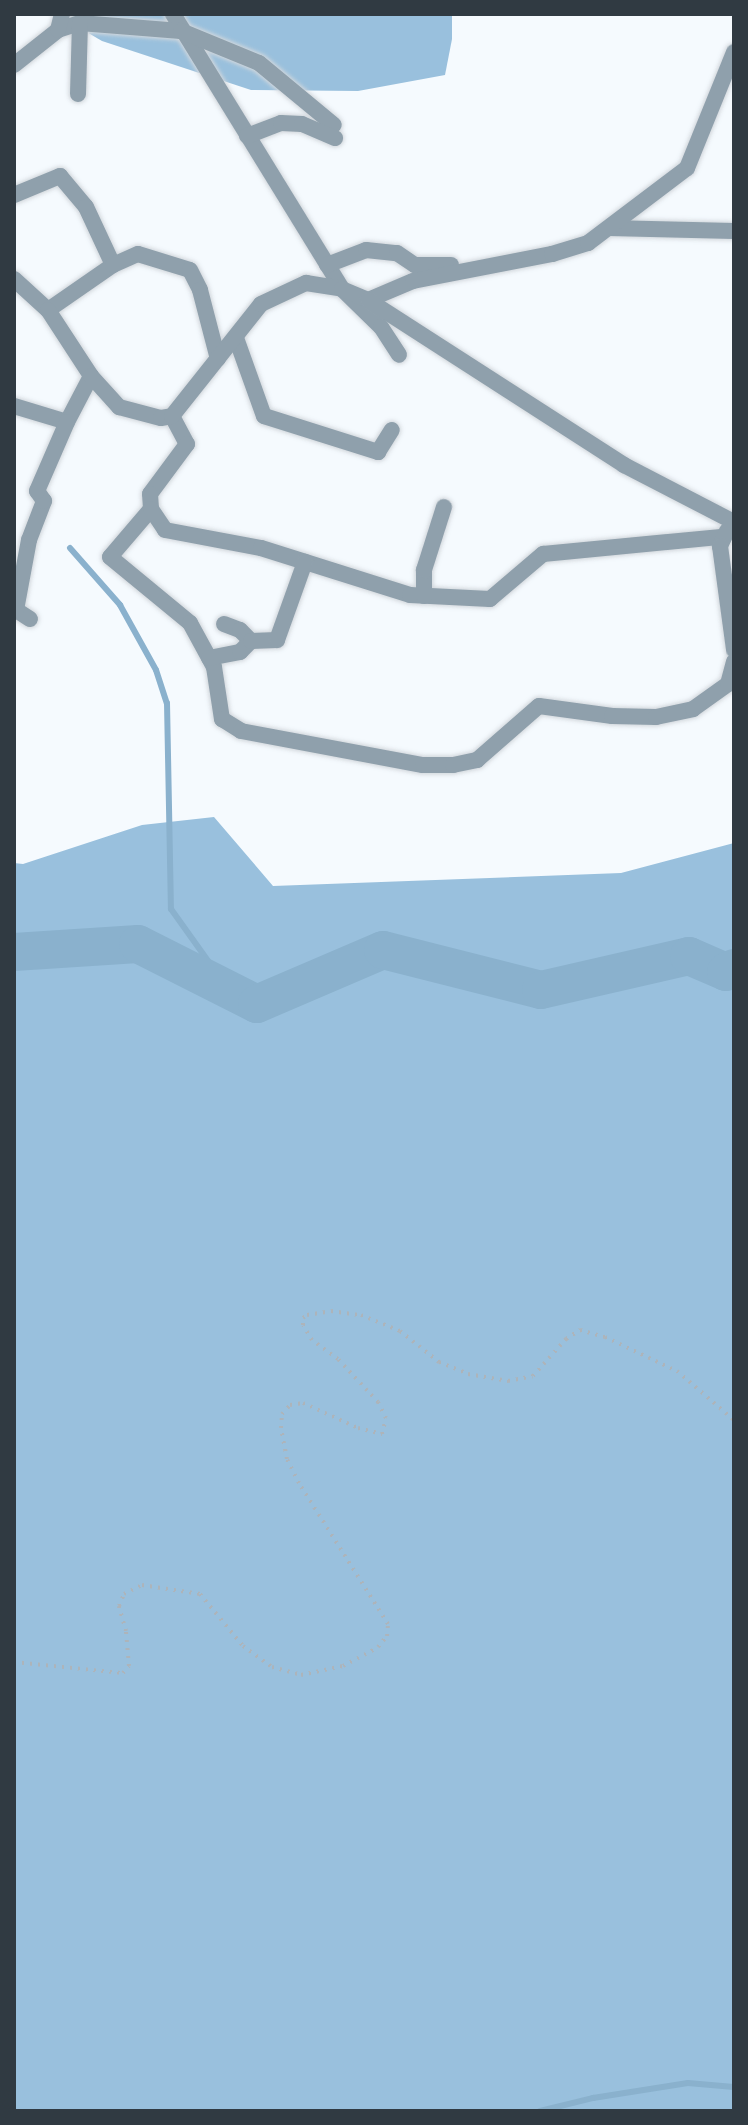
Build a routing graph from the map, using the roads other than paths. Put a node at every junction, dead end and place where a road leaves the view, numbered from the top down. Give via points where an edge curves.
1 (173, 14) edge
2 (60, 22) edge
3 (80, 23) junction
4 (181, 31) junction
5 (734, 52) edge
6 (14, 65) edge
7 (78, 94) dead end
8 (247, 136) junction
9 (14, 195) edge
10 (609, 228) junction
11 (734, 231) edge
12 (113, 265) junction
13 (327, 265) junction
14 (478, 266) junction
15 (14, 279) edge
16 (342, 289) junction
17 (368, 300) junction
18 (48, 310) junction
19 (236, 338) junction
20 (399, 355) dead end
21 (218, 359) junction
22 (91, 376) junction
23 (14, 406) edge
24 (172, 416) junction
25 (67, 422) junction
26 (392, 430) dead end
27 (444, 507) dead end
28 (151, 509) junction
29 (734, 522) edge
30 (721, 537) junction
31 (305, 562) junction
32 (18, 586) edge
33 (424, 596) junction
34 (30, 619) dead end
35 (224, 624) dead end
36 (251, 641) junction
37 (734, 650) edge
38 (209, 658) junction
39 (734, 662) edge

1 - 4 street
2 - 3 street
2 - 6 street
3 - 4 street
3 - 7 street
4 - 8 street
4 - 8 street via 259,63 335,131 281,123
5 - 10 street via 687,168
8 - 13 street
9 - 12 street via 60,176 86,207
10 - 11 street
10 - 14 street via 588,243 552,254
12 - 18 street
12 - 21 street via 138,254 190,270
13 - 14 street via 366,250 397,253 415,265
13 - 16 street
14 - 17 street via 413,281
15 - 18 street
16 - 17 street
16 - 19 street via 306,283 261,304
16 - 20 street via 381,327
17 - 29 street via 624,465
18 - 22 street
19 - 21 street
19 - 26 street via 264,416 378,452
21 - 24 street
22 - 24 street via 119,407
22 - 25 street
23 - 25 street
24 - 28 street via 187,444 150,494
25 - 32 street via 37,491 44,501
27 - 33 street via 424,570
28 - 31 street via 165,530
28 - 38 street via 110,557 190,623
29 - 30 street
30 - 33 street via 543,554 490,599
30 - 37 street
31 - 33 street
31 - 36 street via 277,640
32 - 34 street via 16,610
35 - 36 street
36 - 38 street via 240,652
38 - 39 street via 222,719 241,731 423,765 477,760 539,706 656,717 693,709 728,684

